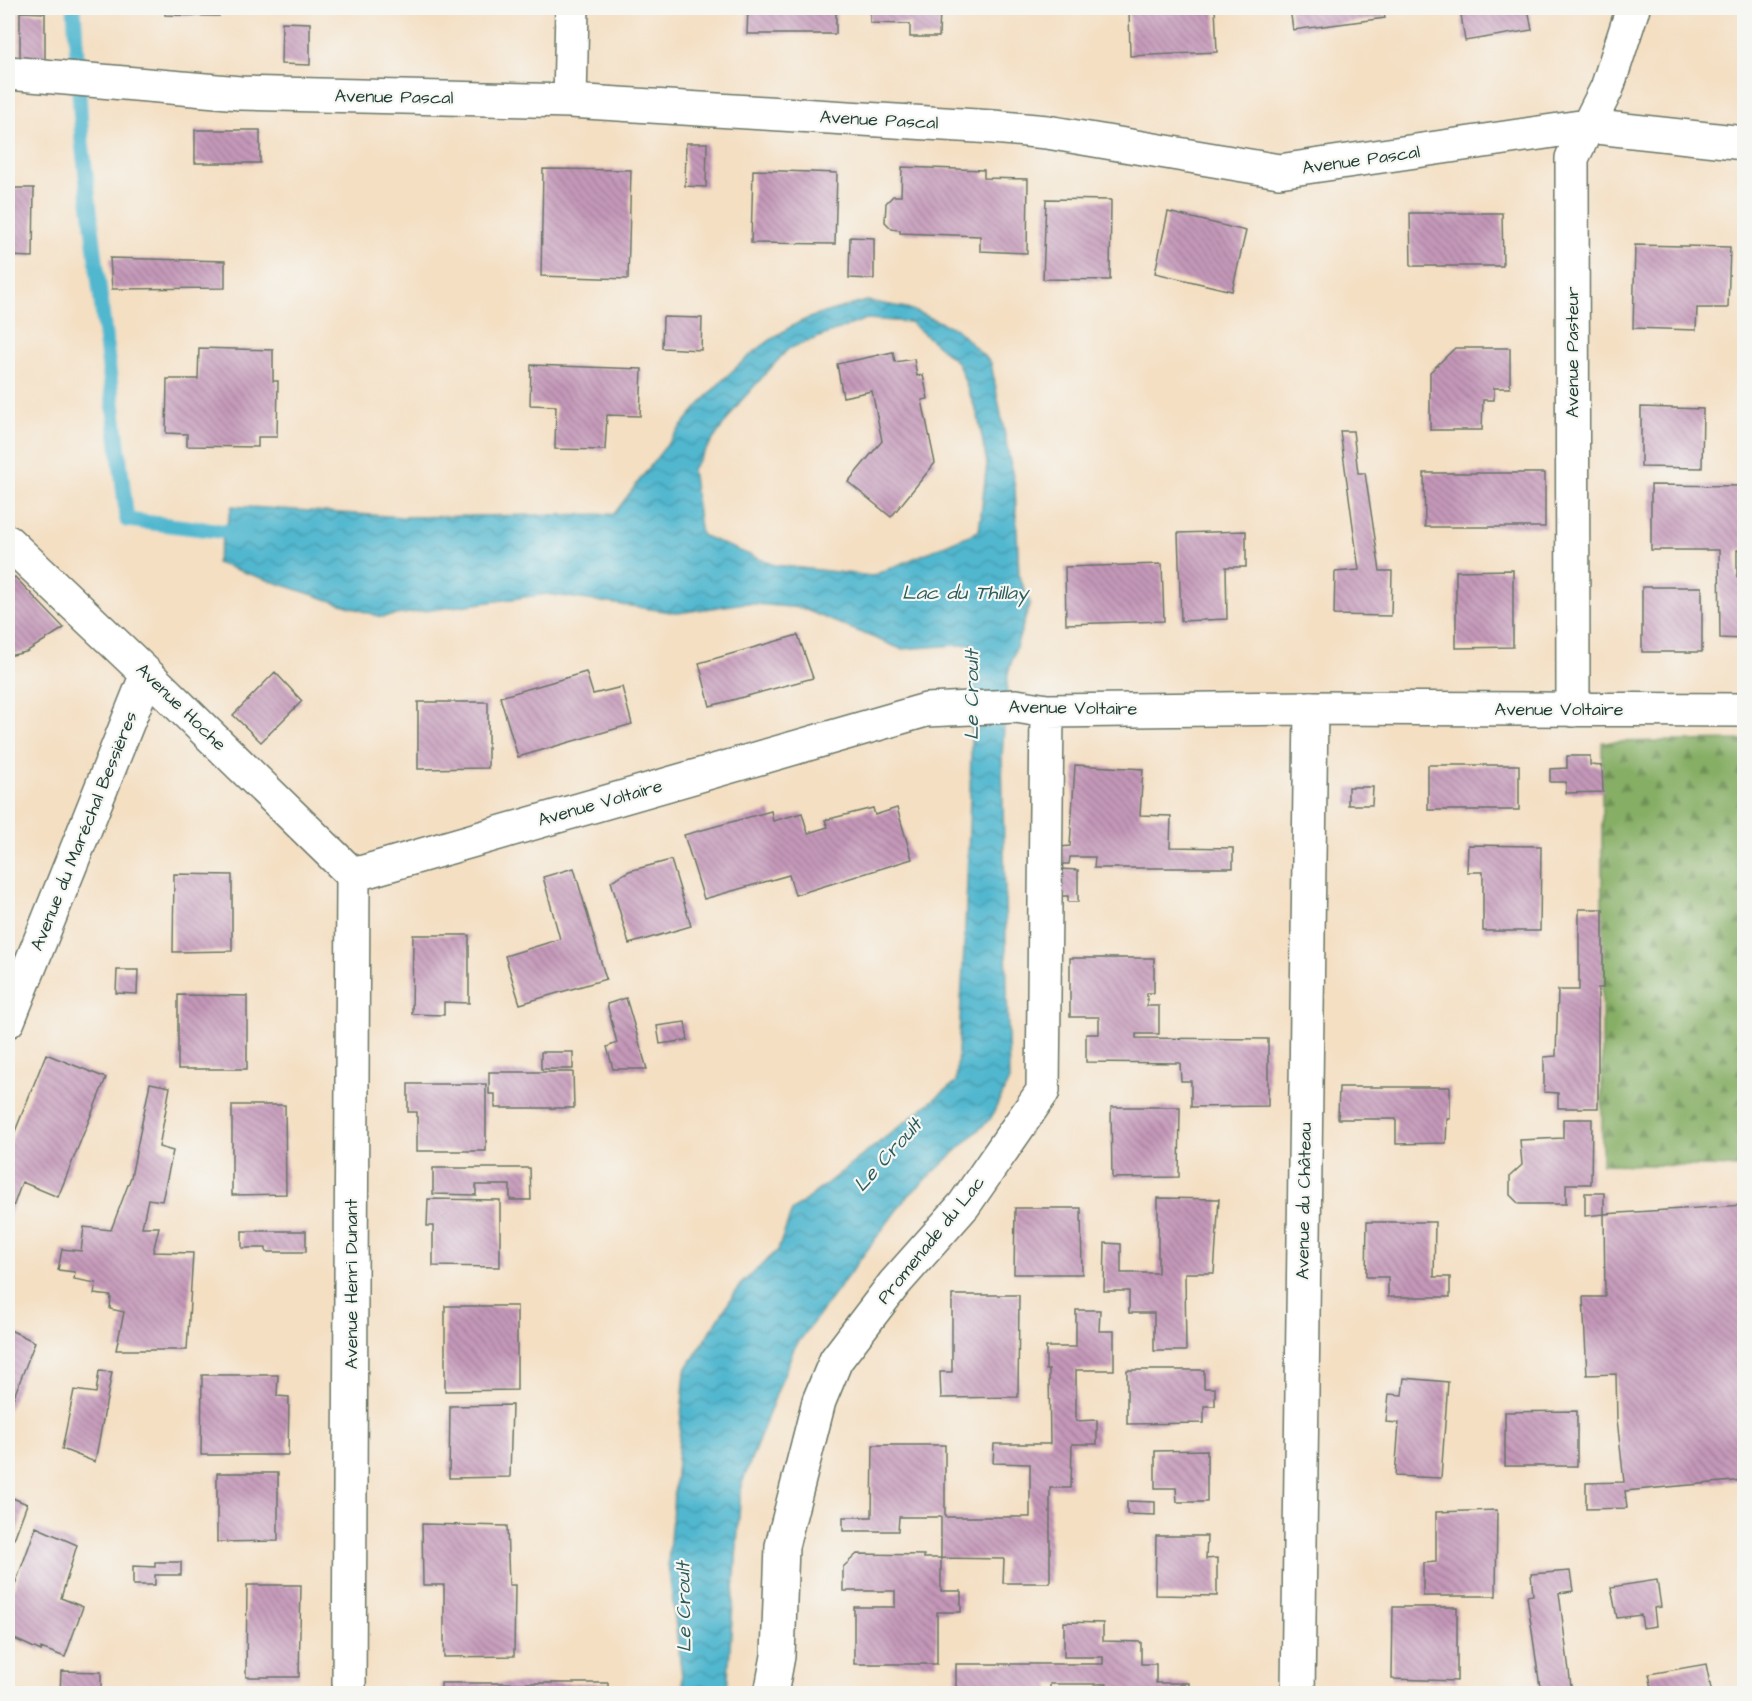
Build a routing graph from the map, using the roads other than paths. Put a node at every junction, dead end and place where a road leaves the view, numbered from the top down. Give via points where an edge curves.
1 (572, 8) edge
2 (1633, 8) edge
3 (8, 73) edge
4 (570, 102) junction
5 (1587, 126) junction
6 (1744, 143) edge
7 (8, 542) edge
8 (147, 674) junction
9 (1032, 708) junction
10 (1311, 708) junction
11 (1573, 710) junction
12 (1744, 710) edge
13 (353, 875) junction
14 (8, 1021) edge
15 (349, 1694) edge
16 (771, 1694) edge
17 (1298, 1694) edge

1 - 4 street
2 - 5 street, Avenue Pasteur via 1607,88
3 - 4 street, Avenue Pascal via 240,93
4 - 5 street, Avenue Pascal via 1047,132 1280,171
5 - 6 street, Avenue Pascal
5 - 11 street, Avenue Pasteur via 1572,158
7 - 8 street, Avenue Hoche
8 - 13 street, Avenue Hoche
8 - 14 street, Avenue du Maréchal Bessières
9 - 10 street, Avenue Voltaire
9 - 13 street, Avenue Voltaire via 959,706 893,718
9 - 16 street, Promenade du Lac via 1043,1091 964,1205 894,1284 836,1360 819,1401 782,1546 778,1656
10 - 11 street, Avenue Voltaire
10 - 17 street, Avenue du Château
11 - 12 street, Avenue Voltaire
13 - 15 street, Avenue Henri Dunant

